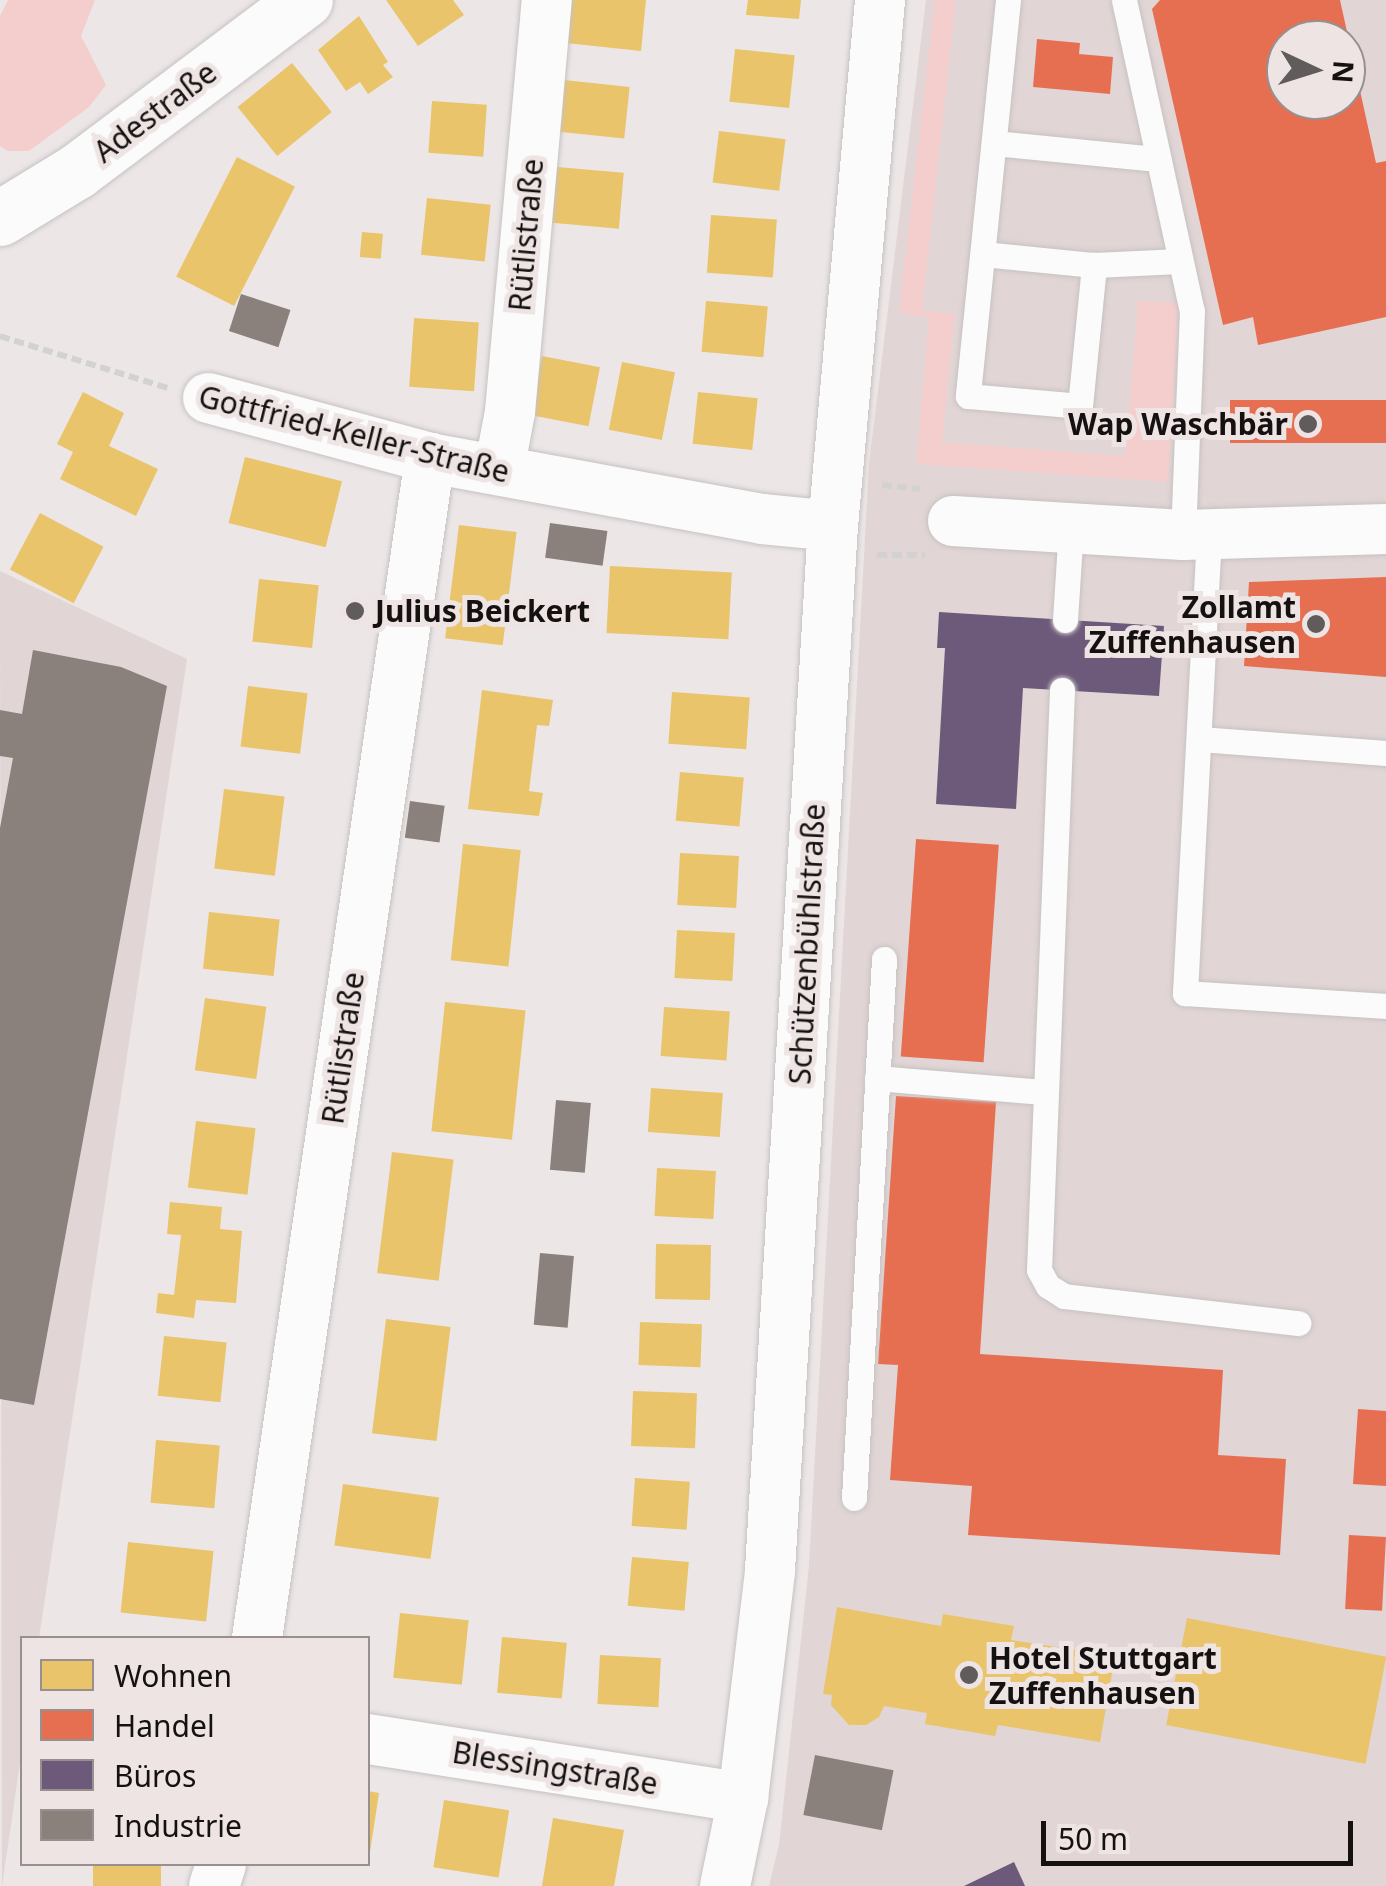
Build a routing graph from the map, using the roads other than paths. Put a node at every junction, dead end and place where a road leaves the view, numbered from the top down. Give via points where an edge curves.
1 (305, 0) edge
2 (547, 0) edge
3 (880, 0) edge
4 (1008, 0) edge
5 (1124, 0) edge
6 (994, 144) junction
7 (1158, 159) junction
8 (0, 218) edge
9 (982, 254) junction
10 (1180, 261) junction
11 (1094, 265) junction
12 (208, 398) road end
13 (430, 458) junction
14 (500, 470) junction
15 (834, 520) junction
16 (953, 521) road end
17 (1071, 528) junction
18 (1386, 529) edge
19 (1196, 535) junction
20 (1065, 620) dead end
21 (1062, 690) dead end
22 (1198, 739) junction
23 (1386, 754) edge
24 (884, 959) dead end
25 (1386, 1006) edge
26 (877, 1078) junction
27 (1045, 1092) junction
28 (1298, 1324) dead end
29 (854, 1498) dead end
30 (257, 1636) edge
31 (370, 1739) edge
32 (742, 1798) junction
33 (726, 1886) edge

1 - 8 street, Adestraße via 77,171
2 - 14 street, Rütlistraße
3 - 15 street, Schützenbühlstraße
4 - 6 lane
5 - 7 lane
6 - 7 lane
6 - 9 lane
7 - 10 lane
9 - 11 lane
9 - 11 lane via 968,396 1080,406
10 - 11 lane
10 - 19 lane via 1192,311
12 - 13 street, Gottfried-Keller-Straße
13 - 14 street, Gottfried-Keller-Straße
13 - 30 street, Rütlistraße
14 - 15 street, Gottfried-Keller-Straße via 762,519
15 - 32 street, Schützenbühlstraße via 770,1570
16 - 17 street
17 - 19 street
17 - 20 lane
18 - 19 street
19 - 22 lane
21 - 27 lane
22 - 23 lane
22 - 25 lane via 1185,993
24 - 26 lane
26 - 27 lane
26 - 29 lane
27 - 28 lane via 1038,1270 1048,1286 1064,1296
31 - 32 street, Blessingstraße
32 - 33 street, Schützenbühlstraße

